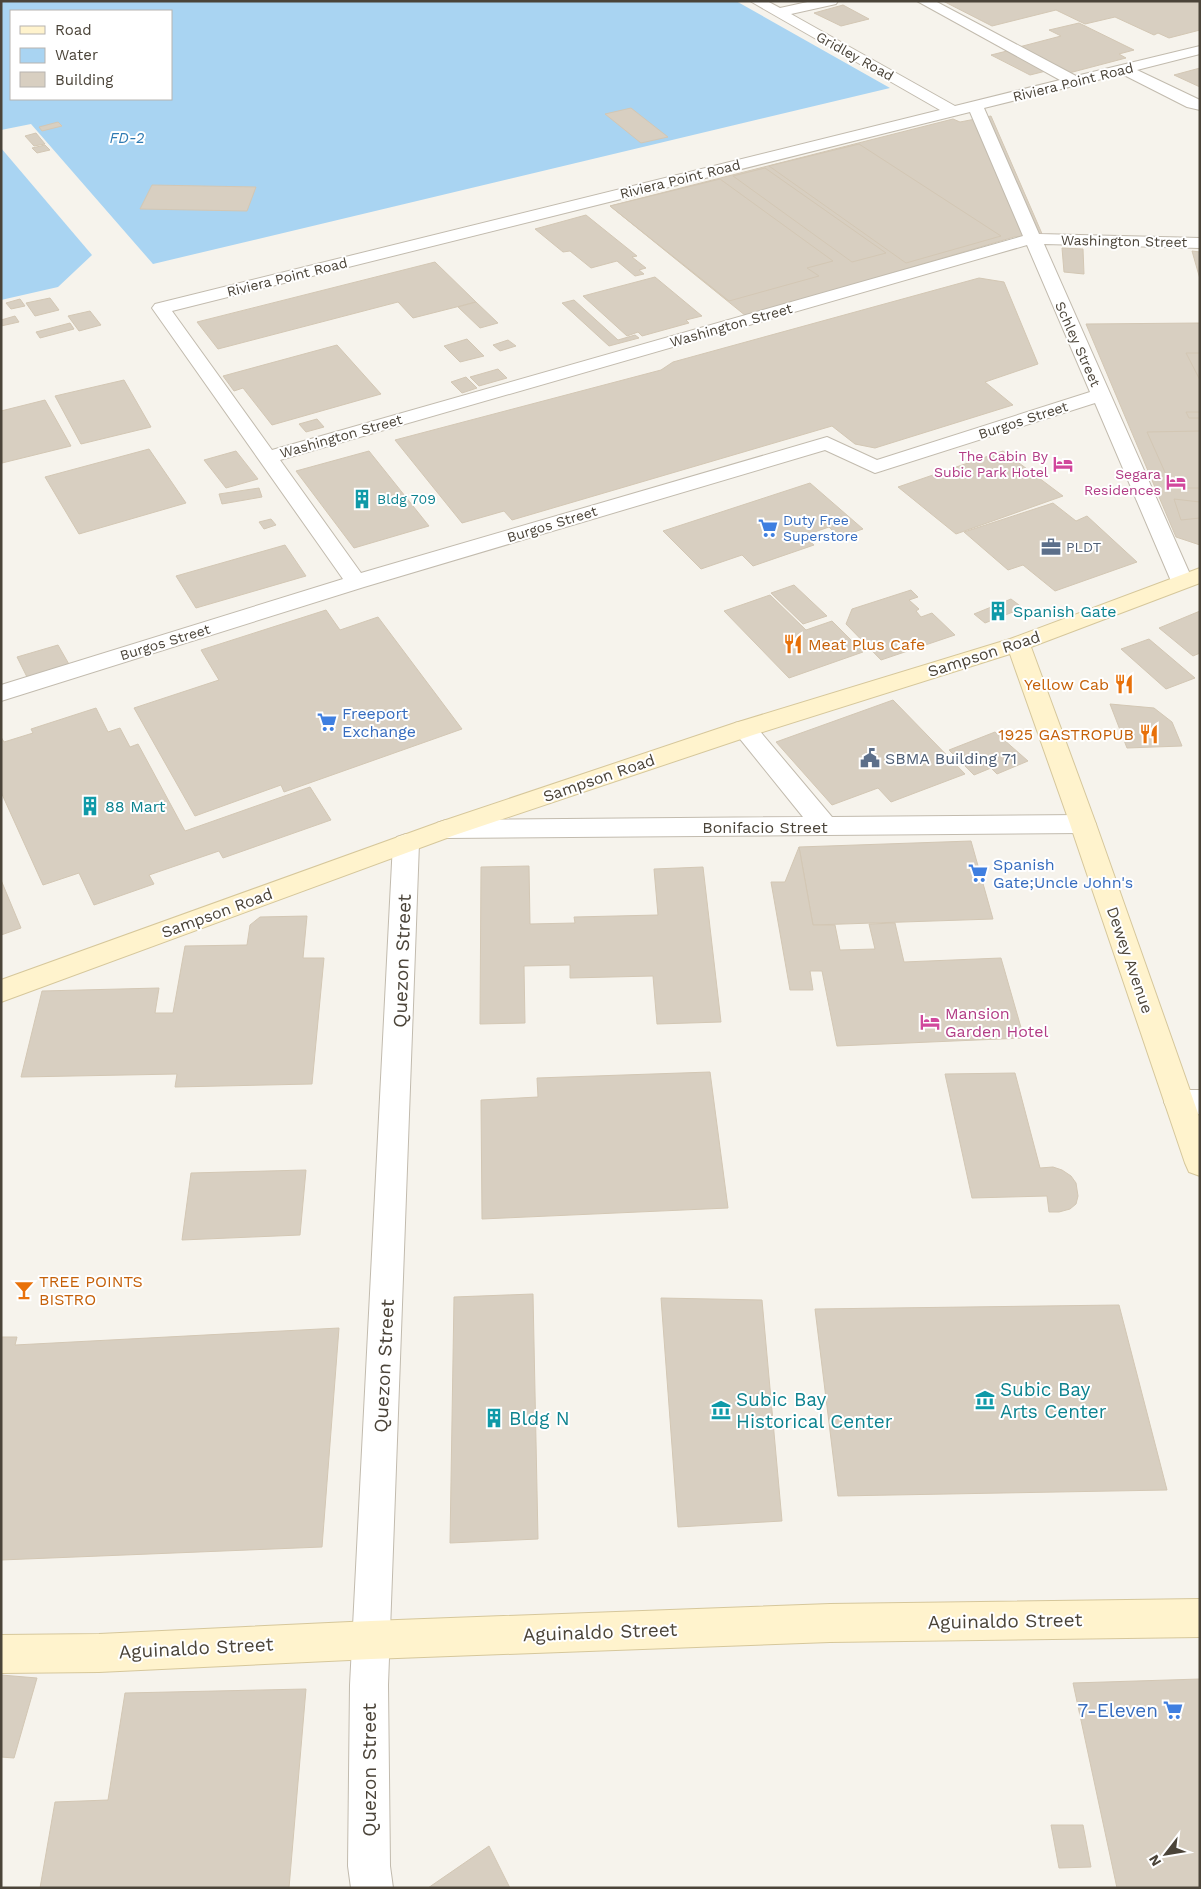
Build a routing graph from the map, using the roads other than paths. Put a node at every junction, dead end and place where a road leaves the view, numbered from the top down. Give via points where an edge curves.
1 (757, 1) edge
2 (831, 1) edge
3 (924, 1) edge
4 (778, 13) junction
5 (1200, 50) edge
6 (1124, 69) junction
7 (1073, 82) junction
8 (974, 106) junction
9 (1200, 106) edge
10 (953, 111) junction
11 (1033, 239) junction
12 (1200, 243) edge
13 (1101, 396) junction
14 (268, 457) junction
15 (1191, 578) edge
16 (356, 582) junction
17 (1018, 644) junction
18 (1, 693) edge
19 (744, 729) junction
20 (1083, 824) junction
21 (825, 826) junction
22 (446, 829) junction
23 (406, 843) junction
24 (1, 991) edge
25 (1189, 1102) edge
26 (1200, 1163) edge
27 (1200, 1618) edge
28 (371, 1640) junction
29 (1, 1654) edge
30 (372, 1888) edge

1 - 4 street, Gridley Road
2 - 4 street
3 - 7 street
4 - 10 street, Gridley Road
5 - 6 street, Riviera Point Road
6 - 7 street, Riviera Point Road
6 - 9 street
7 - 8 street, Riviera Point Road
8 - 10 street, Riviera Point Road
8 - 11 street, Schley Street
10 - 14 street, Riviera Point Road via 161,308
11 - 12 street, Washington Street
11 - 13 street, Schley Street
11 - 14 street, Washington Street
13 - 15 street, Schley Street
13 - 16 street, Burgos Street via 875,467 827,443
14 - 16 street
15 - 17 main road, Sampson Road
16 - 18 street, Burgos Street
17 - 19 main road, Sampson Road
17 - 20 main road, Dewey Avenue
19 - 21 street
19 - 22 main road, Sampson Road
20 - 21 street, Bonifacio Street
20 - 25 main road, Dewey Avenue
21 - 22 street, Bonifacio Street
22 - 23 main road, Sampson Road
23 - 24 main road, Sampson Road
23 - 28 street, Quezon Street
25 - 26 main road, Dewey Avenue
27 - 28 main road, Aguinaldo Street via 820,1624
28 - 29 main road, Aguinaldo Street via 99,1653
28 - 30 street, Quezon Street via 369,1866

